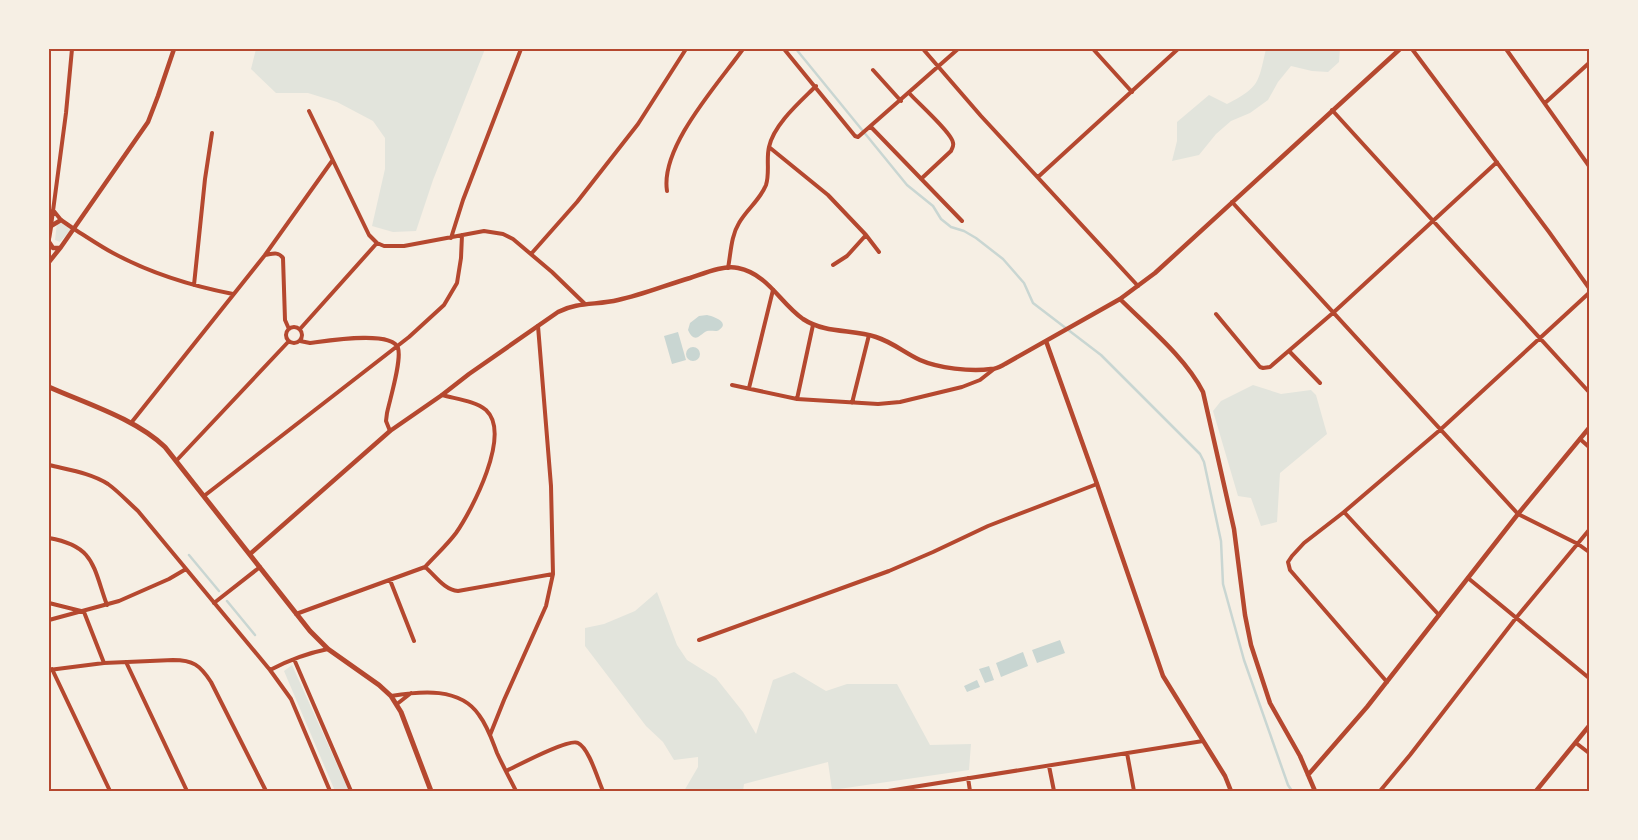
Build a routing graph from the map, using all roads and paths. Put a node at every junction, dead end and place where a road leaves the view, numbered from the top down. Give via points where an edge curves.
1 (72, 49) edge
2 (174, 49) edge
3 (521, 49) edge
4 (686, 49) edge
5 (743, 49) edge
6 (784, 49) edge
7 (923, 49) edge
8 (958, 49) edge
9 (1093, 49) edge
10 (1178, 49) edge
11 (1400, 49) edge
12 (1412, 49) edge
13 (1506, 49) edge
14 (1589, 63) edge
15 (938, 66) junction
16 (873, 70) dead end
17 (816, 86) junction
18 (1132, 92) junction
19 (909, 93) junction
20 (901, 101) junction
21 (1545, 102) junction
22 (1332, 110) junction
23 (308, 111) dead end
24 (869, 128) junction
25 (212, 133) dead end
26 (769, 147) junction
27 (332, 160) junction
28 (1497, 162) junction
29 (1589, 166) edge
30 (1038, 177) junction
31 (921, 179) junction
32 (667, 191) dead end
33 (1232, 202) junction
34 (53, 210) junction
35 (61, 220) junction
36 (962, 220) dead end
37 (1433, 221) junction
38 (51, 226) junction
39 (74, 228) junction
40 (462, 235) junction
41 (866, 235) junction
42 (49, 238) edge
43 (450, 238) junction
44 (49, 242) edge
45 (377, 243) junction
46 (61, 247) junction
47 (879, 252) dead end
48 (531, 254) junction
49 (265, 255) junction
50 (49, 262) edge
51 (833, 265) dead end
52 (728, 268) junction
53 (194, 285) junction
54 (1138, 286) junction
55 (1589, 288) edge
56 (773, 290) junction
57 (1589, 292) edge
58 (233, 294) junction
59 (1120, 298) junction
60 (586, 304) junction
61 (1334, 312) junction
62 (1216, 314) dead end
63 (813, 325) junction
64 (538, 326) junction
65 (289, 329) junction
66 (300, 329) junction
67 (869, 335) junction
68 (1540, 338) junction
69 (1048, 339) junction
70 (289, 341) junction
71 (300, 341) junction
72 (397, 346) junction
73 (1289, 352) junction
74 (994, 369) junction
75 (1320, 383) dead end
76 (732, 385) dead end
77 (49, 387) edge
78 (749, 388) junction
79 (1589, 392) edge
80 (442, 395) junction
81 (797, 399) junction
82 (852, 403) junction
83 (131, 423) junction
84 (1589, 428) edge
85 (1440, 430) junction
86 (390, 431) junction
87 (1580, 439) junction
88 (1589, 447) edge
89 (177, 460) junction
90 (49, 465) edge
91 (1097, 484) junction
92 (204, 496) junction
93 (1344, 512) junction
94 (1518, 514) junction
95 (1589, 530) edge
96 (49, 538) edge
97 (1578, 544) junction
98 (1589, 552) edge
99 (250, 554) junction
100 (260, 567) junction
101 (425, 567) junction
102 (186, 569) junction
103 (553, 574) junction
104 (1468, 578) junction
105 (390, 580) junction
106 (214, 602) junction
107 (49, 603) edge
108 (107, 605) junction
109 (84, 612) junction
110 (296, 614) junction
111 (1439, 615) junction
112 (1516, 618) junction
113 (49, 620) edge
114 (699, 640) dead end
115 (414, 642) dead end
116 (328, 649) junction
117 (294, 659) junction
118 (126, 662) junction
119 (104, 663) junction
120 (50, 669) edge
121 (270, 670) junction
122 (1589, 678) edge
123 (1388, 682) junction
124 (413, 692) junction
125 (391, 696) junction
126 (397, 704) junction
127 (1589, 726) edge
128 (490, 735) junction
129 (1203, 741) junction
130 (1576, 742) junction
131 (1127, 753) junction
132 (1589, 753) edge
133 (1049, 766) junction
134 (506, 771) junction
135 (1308, 775) junction
136 (968, 778) junction
137 (110, 791) edge
138 (186, 791) edge
139 (266, 791) edge
140 (330, 791) edge
141 (351, 791) edge
142 (431, 791) edge
143 (516, 791) edge
144 (603, 791) edge
145 (890, 791) edge
146 (970, 791) edge
147 (1054, 791) edge
148 (1134, 791) edge
149 (1232, 791) edge
150 (1315, 791) edge
151 (1380, 791) edge
152 (1536, 791) edge

1 - 34 street
2 - 39 street via 144,128
3 - 43 street
4 - 48 street via 638,124
5 - 32 street via 683,133 669,165
6 - 17 street
7 - 15 street
8 - 15 street
9 - 18 street
10 - 18 street
11 - 22 street
12 - 28 street
13 - 21 street
14 - 21 street
15 - 19 street
15 - 30 street
16 - 20 street
17 - 24 street via 856,136 861,136
17 - 26 street via 784,119
18 - 30 street
19 - 20 street
19 - 31 street via 954,145
20 - 24 street
21 - 29 street
22 - 33 street
22 - 37 street
23 - 27 street
24 - 31 street
25 - 53 street
26 - 41 street via 828,195
26 - 52 street via 768,178 761,195 735,230
27 - 45 street via 369,235
27 - 49 street
28 - 37 street
28 - 55 street
30 - 54 street
31 - 36 street
33 - 54 street
33 - 61 street
34 - 35 street
34 - 38 street
35 - 38 street
35 - 39 street
37 - 61 street
37 - 68 street
38 - 42 street
39 - 46 street
39 - 53 street via 127,260
40 - 43 street
40 - 48 street via 484,231 503,234
40 - 72 street via 457,284 451,295 424,324
41 - 47 street
41 - 51 street
43 - 45 street via 404,246
44 - 46 street via 53,248
45 - 66 street
46 - 50 street
48 - 60 street
49 - 58 street
49 - 65 street via 276,253 283,258 285,320
52 - 56 street via 756,275
52 - 60 street via 616,301
53 - 58 street
54 - 59 street
56 - 63 street via 794,312
56 - 78 street
57 - 68 street
58 - 83 street
59 - 69 street
59 - 135 street via 1186,365 1203,392 1234,529 1251,645 1270,704
60 - 64 street via 566,308
61 - 73 street
61 - 85 street
62 - 73 street via 1260,367 1270,367
63 - 67 street
63 - 81 street
64 - 80 street
64 - 103 street via 551,486
65 - 66 street
65 - 70 street via 286,336
66 - 71 street
67 - 74 street via 927,363 965,369
67 - 82 street
68 - 79 street
68 - 85 street
69 - 74 street
69 - 91 street
70 - 71 street
70 - 89 street
71 - 72 street via 376,338 388,339
72 - 86 street via 399,358 386,421
72 - 92 street
73 - 75 street
74 - 82 street via 973,384 952,390 900,402
76 - 78 street
77 - 83 main road
78 - 81 street
80 - 86 street
80 - 101 street via 473,403 485,410 493,420 495,436 493,455 478,495 456,534
81 - 82 street
83 - 89 main road via 157,440
84 - 87 street
85 - 93 street
85 - 94 street
86 - 99 street
87 - 88 street
87 - 94 street
89 - 92 main road
90 - 102 street via 108,484 138,511
91 - 114 street via 988,526 889,571
91 - 129 street via 1163,676
92 - 99 main road
93 - 111 street
93 - 123 street via 1304,543 1288,562 1290,570
94 - 97 street
94 - 104 street
95 - 97 street
96 - 108 street via 77,547 90,559
97 - 98 street
97 - 112 street
99 - 100 main road
100 - 106 street
100 - 110 main road
101 - 103 street via 446,587 458,591
101 - 105 street
102 - 106 street
102 - 108 street
103 - 128 street via 546,606
104 - 111 street
104 - 112 street
105 - 110 street
105 - 115 street
106 - 121 street
107 - 109 street
108 - 109 street
109 - 113 street
109 - 119 street
110 - 116 main road
111 - 123 street
112 - 122 street
112 - 151 street
116 - 117 street
116 - 125 main road
117 - 121 street
117 - 141 street
118 - 119 street
118 - 138 street
118 - 139 street via 183,660 197,664 211,682
119 - 120 street
120 - 137 street
121 - 140 street via 291,699
123 - 135 street
124 - 125 street
124 - 126 street
124 - 128 street via 448,694 468,704 480,716
125 - 126 main road
126 - 142 main road
127 - 130 street
128 - 134 street
129 - 131 street
129 - 149 street
130 - 132 street
130 - 152 street
131 - 133 street
131 - 148 street
133 - 136 street
133 - 147 street
134 - 143 street
134 - 144 street via 546,752 572,742 578,743 587,752
135 - 150 street
136 - 145 street
136 - 146 street

